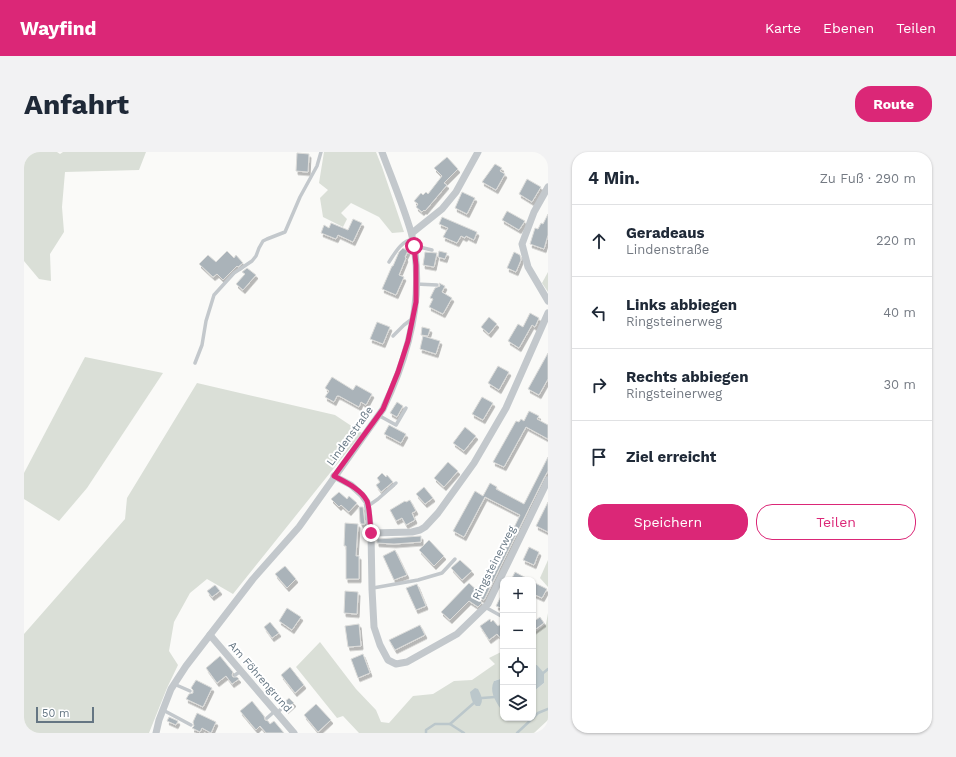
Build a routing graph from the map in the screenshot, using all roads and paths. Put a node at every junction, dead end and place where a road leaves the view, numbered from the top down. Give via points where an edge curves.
1 (322, 152) edge
2 (382, 152) edge
3 (478, 152) edge
4 (548, 187) edge
5 (413, 240) junction
6 (432, 250) dead end
7 (389, 262) dead end
8 (416, 284) junction
9 (437, 285) dead end
10 (548, 301) edge
11 (548, 313) edge
12 (413, 319) junction
13 (392, 336) dead end
14 (195, 363) dead end
15 (406, 408) dead end
16 (378, 415) junction
17 (334, 476) junction
18 (548, 480) edge
19 (396, 483) dead end
20 (368, 506) junction
21 (371, 533) junction
22 (455, 559) dead end
23 (372, 589) junction
24 (485, 607) junction
25 (500, 615) edge
26 (210, 635) junction
27 (174, 684) junction
28 (190, 691) dead end
29 (163, 710) junction
30 (278, 711) junction
31 (267, 718) dead end
32 (191, 725) dead end
33 (156, 733) edge
34 (294, 733) edge

1 - 14 lane via 285,232 263,241 252,261 234,274 214,295
2 - 5 street, Lindenstraße
3 - 5 street via 456,192
4 - 10 street via 534,212 522,244 528,267
5 - 6 lane
5 - 7 lane via 407,240 401,245
5 - 8 street, Lindenstraße
8 - 9 lane
8 - 12 street, Lindenstraße
11 - 21 street via 506,408 474,463 438,514 420,530
12 - 13 lane
12 - 16 street, Lindenstraße via 390,395
15 - 16 lane via 396,424
16 - 17 street, Lindenstraße
17 - 20 street, Ringsteinerweg via 351,485 362,495
17 - 26 street, Lindenstraße via 299,527 253,579
18 - 24 street, Ringsteinerweg
19 - 20 lane
20 - 21 street, Ringsteinerweg
21 - 23 street, Ringsteinerweg
22 - 23 lane via 442,573
23 - 24 street, Ringsteinerweg via 374,627 388,660 396,664 407,662 457,634
24 - 25 lane
26 - 27 street, Lindenstraße
26 - 30 street, Am Föhrengrund via 238,673
27 - 28 lane
27 - 29 street, Lindenstraße
29 - 32 lane
29 - 33 street, Lindenstraße
30 - 31 lane
30 - 34 street, Am Föhrengrund

